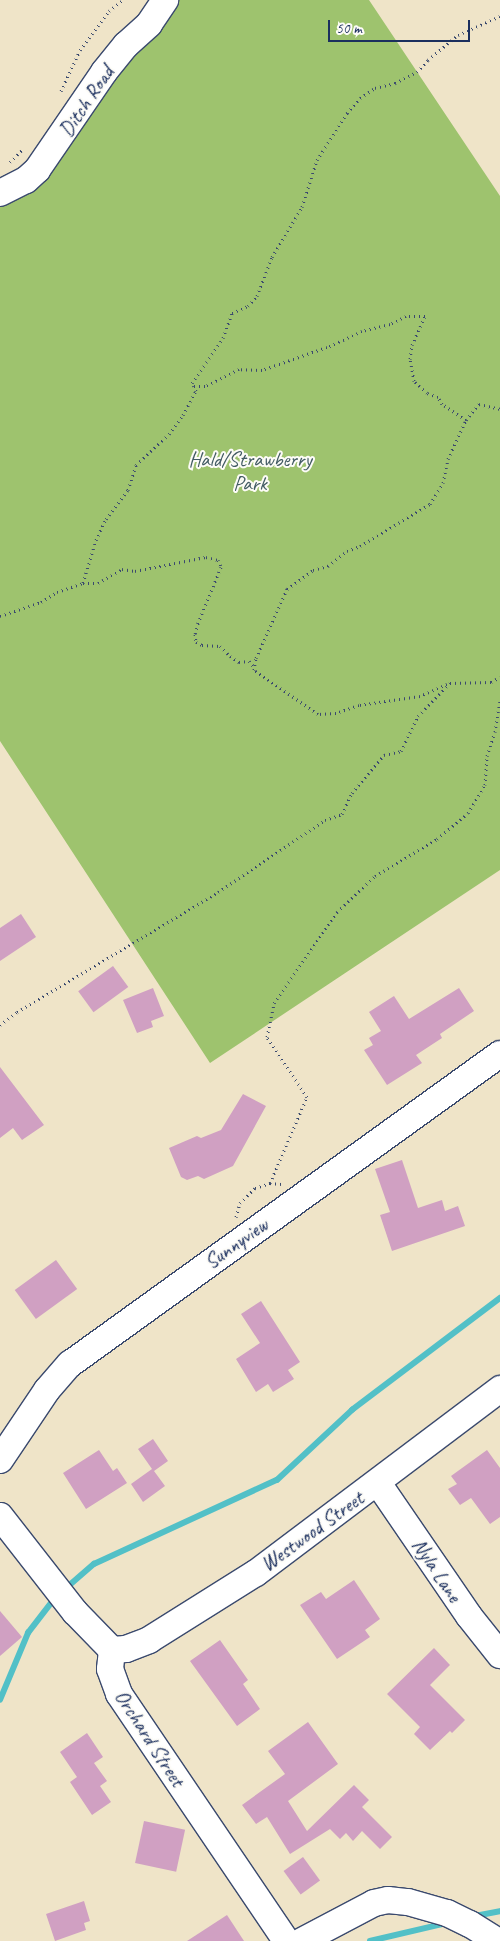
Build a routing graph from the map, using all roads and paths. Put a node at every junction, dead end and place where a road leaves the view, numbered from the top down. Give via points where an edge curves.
1 (123, 0) edge
2 (165, 0) edge
3 (500, 16) edge
4 (57, 98) dead end
5 (28, 144) dead end
6 (6, 166) dead end
7 (0, 193) edge
8 (194, 386) junction
9 (500, 409) edge
10 (466, 420) junction
11 (83, 583) junction
12 (0, 616) edge
13 (254, 666) junction
14 (500, 677) edge
15 (450, 683) junction
16 (500, 700) edge
17 (0, 1025) edge
18 (500, 1054) edge
19 (302, 1196) junction
20 (500, 1389) edge
21 (0, 1460) edge
22 (378, 1483) junction
23 (0, 1516) edge
24 (112, 1650) junction
25 (500, 1654) edge
26 (286, 1941) edge
27 (302, 1941) edge
28 (497, 1941) edge

1 - 4 path via 109,11 80,50
2 - 7 street, Ditch Road via 149,24 104,72 37,170 26,180
3 - 8 path via 458,35 417,72 375,88 360,98 347,113 318,160 302,207 272,257 257,296 248,306 232,313 222,338 192,383
5 - 6 path
8 - 10 path via 205,386 239,369 262,370 406,316 425,316 412,345 410,359 414,382
8 - 11 path via 196,391 169,434 136,465 128,490 106,519 96,540
9 - 10 path via 479,404
10 - 13 path via 448,459 443,483 430,504 328,566 312,570 287,589
11 - 12 path via 57,592 42,602
11 - 13 path via 98,583 122,569 135,571 206,557 218,560 221,567 198,623 196,642 220,646 239,662 249,661
13 - 15 path via 254,670 274,686 318,714 420,696
14 - 15 path via 491,682
15 - 17 path via 418,716 401,751 384,755 352,793 342,814 324,820 218,892
16 - 19 path via 487,756 485,785 468,813 436,839 375,876 337,912 274,1003 267,1037 307,1097 270,1183 287,1185
18 - 19 street, Sunnyview
19 - 21 street, Sunnyview via 70,1364 47,1390
20 - 22 street, Westwood Street
22 - 24 street, Westwood Street via 256,1573 149,1640 126,1649
22 - 25 street, Nyla Lane via 469,1616
23 - 24 street via 75,1612
24 - 26 street, Orchard Street via 110,1669 119,1694
27 - 28 street via 374,1903 388,1900 447,1913

